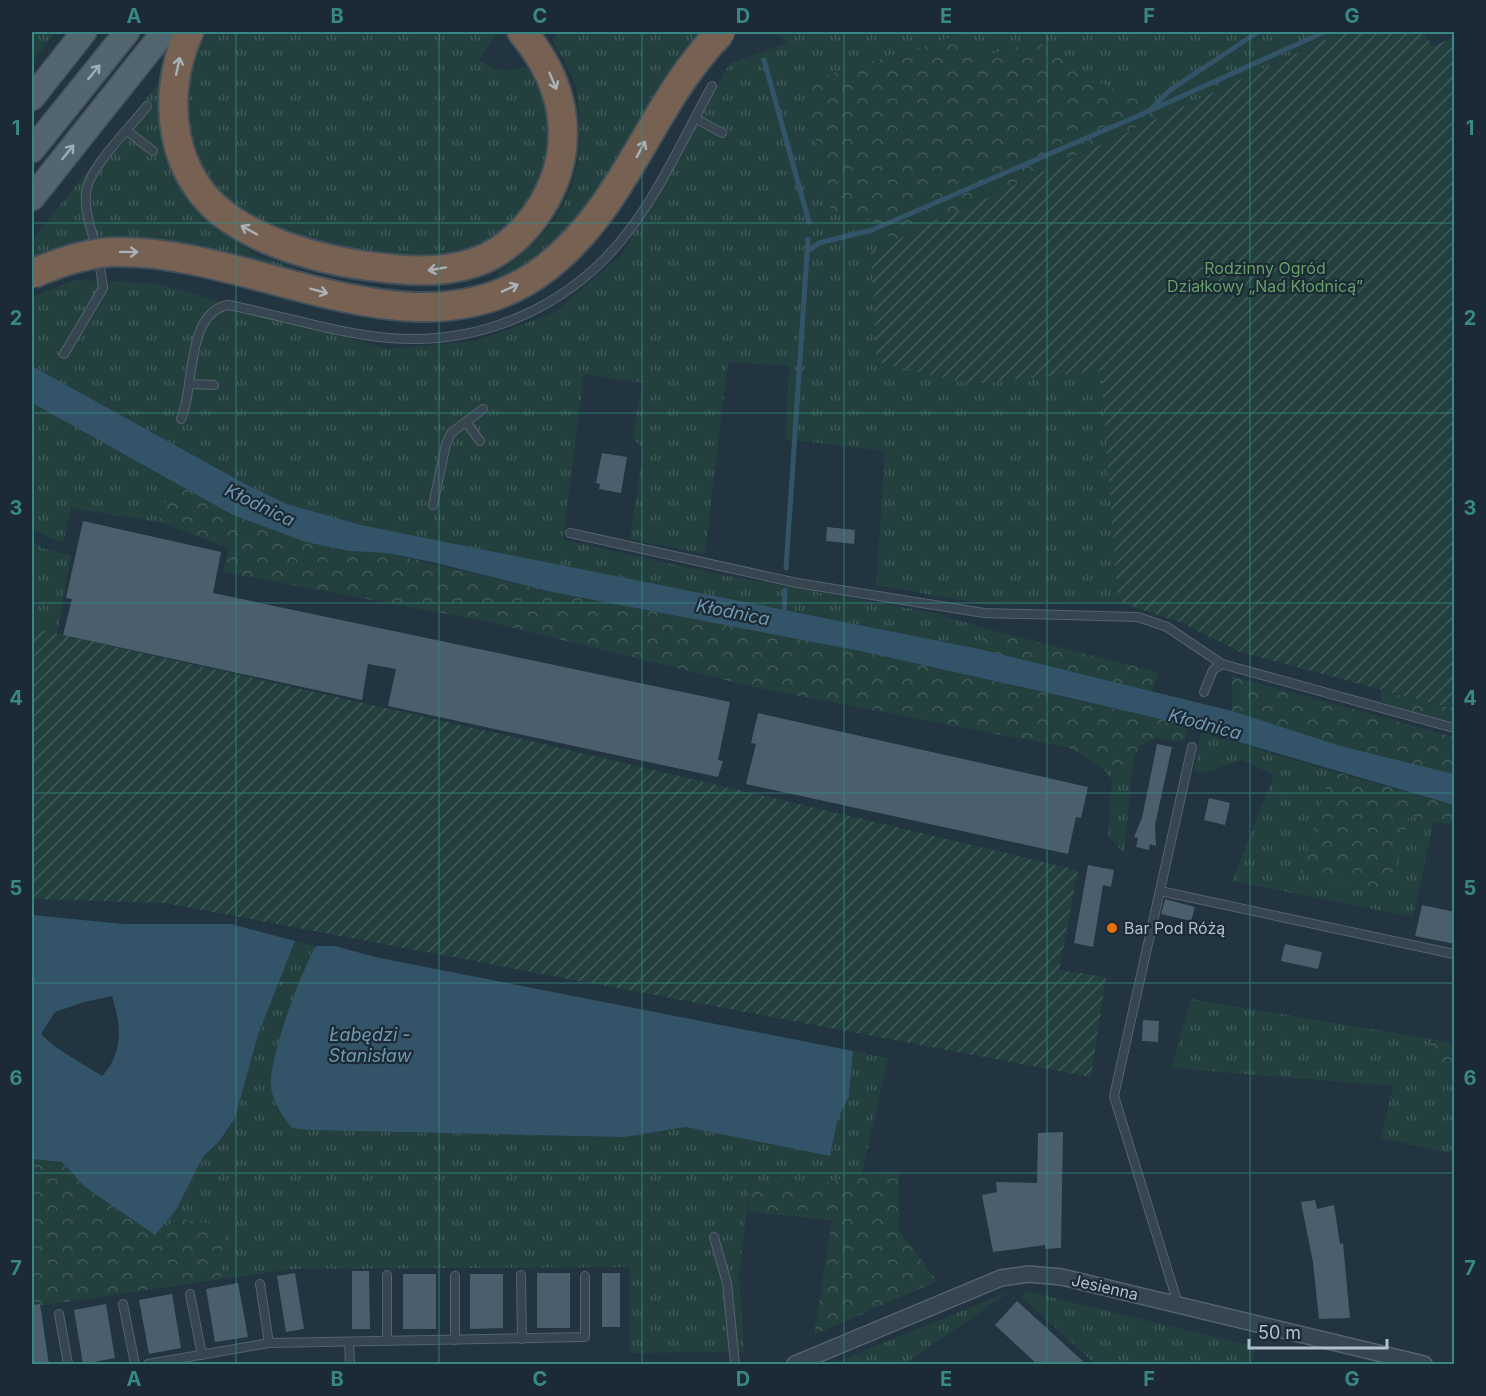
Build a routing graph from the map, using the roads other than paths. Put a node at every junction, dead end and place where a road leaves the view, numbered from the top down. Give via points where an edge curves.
1 (84, 32) edge
2 (127, 32) edge
3 (164, 32) edge
4 (189, 32) edge
5 (522, 32) edge
6 (721, 32) edge
7 (712, 86) dead end
8 (32, 98) edge
9 (147, 106) dead end
10 (695, 118) junction
11 (128, 131) junction
12 (722, 133) dead end
13 (32, 150) edge
14 (153, 151) dead end
15 (32, 198) edge
16 (32, 274) edge
17 (64, 354) dead end
18 (189, 384) junction
19 (214, 385) dead end
20 (483, 409) dead end
21 (181, 419) dead end
22 (466, 422) junction
23 (480, 441) dead end
24 (433, 505) dead end
25 (570, 533) dead end
26 (1222, 664) junction
27 (1204, 692) dead end
28 (1455, 728) edge
29 (1192, 747) dead end
30 (1160, 891) junction
31 (1455, 954) edge
32 (714, 1237) dead end
33 (387, 1275) dead end
34 (521, 1275) dead end
35 (455, 1276) dead end
36 (585, 1276) dead end
37 (260, 1284) dead end
38 (190, 1294) dead end
39 (123, 1304) dead end
40 (1178, 1304) junction
41 (59, 1314) dead end
42 (522, 1339) junction
43 (455, 1340) junction
44 (387, 1341) junction
45 (349, 1342) junction
46 (269, 1343) junction
47 (202, 1355) junction
48 (68, 1365) edge
49 (135, 1365) edge
50 (148, 1365) edge
51 (350, 1365) edge
52 (735, 1365) edge
53 (795, 1365) edge
54 (1424, 1365) edge

1 - 8 main road
13 -> 2 main road
15 -> 3 main road
5 -> 4 highway via 556,85 563,147 555,182 537,214 509,243 473,263 424,272 321,259 267,240 210,202 188,172 173,124 172,92
16 -> 6 highway, bridge via 57,262 111,252 149,252 345,298 408,308 463,304 511,290 546,268 578,240 606,206 683,80 706,46
7 - 10 lane
9 - 11 lane
10 - 12 lane
10 - 18 lane via 630,230 604,260 565,294 523,318 480,332 435,338 389,338 228,305 211,313 204,323
11 - 14 lane
11 - 17 lane via 87,185 89,219 103,288
18 - 19 lane
18 - 21 lane
20 - 22 lane
22 - 23 lane
22 - 24 lane via 451,434 446,444
25 - 26 lane via 797,583 984,613 1138,617 1167,627
26 - 27 lane via 1213,670
26 - 28 lane
29 - 30 lane
30 - 31 lane
30 - 40 lane via 1114,1096
32 - 52 lane via 727,1282
33 - 44 lane
34 - 42 lane
35 - 43 lane
36 - 42 lane via 585,1337
37 - 46 lane
38 - 47 lane
39 - 49 lane
40 - 53 street, Jesienna via 1062,1277 1028,1274 1001,1278
40 - 54 street, Jesienna
41 - 48 lane
42 - 43 lane
43 - 44 lane
44 - 45 lane
45 - 46 lane
45 - 51 lane
46 - 47 lane
47 - 50 lane

